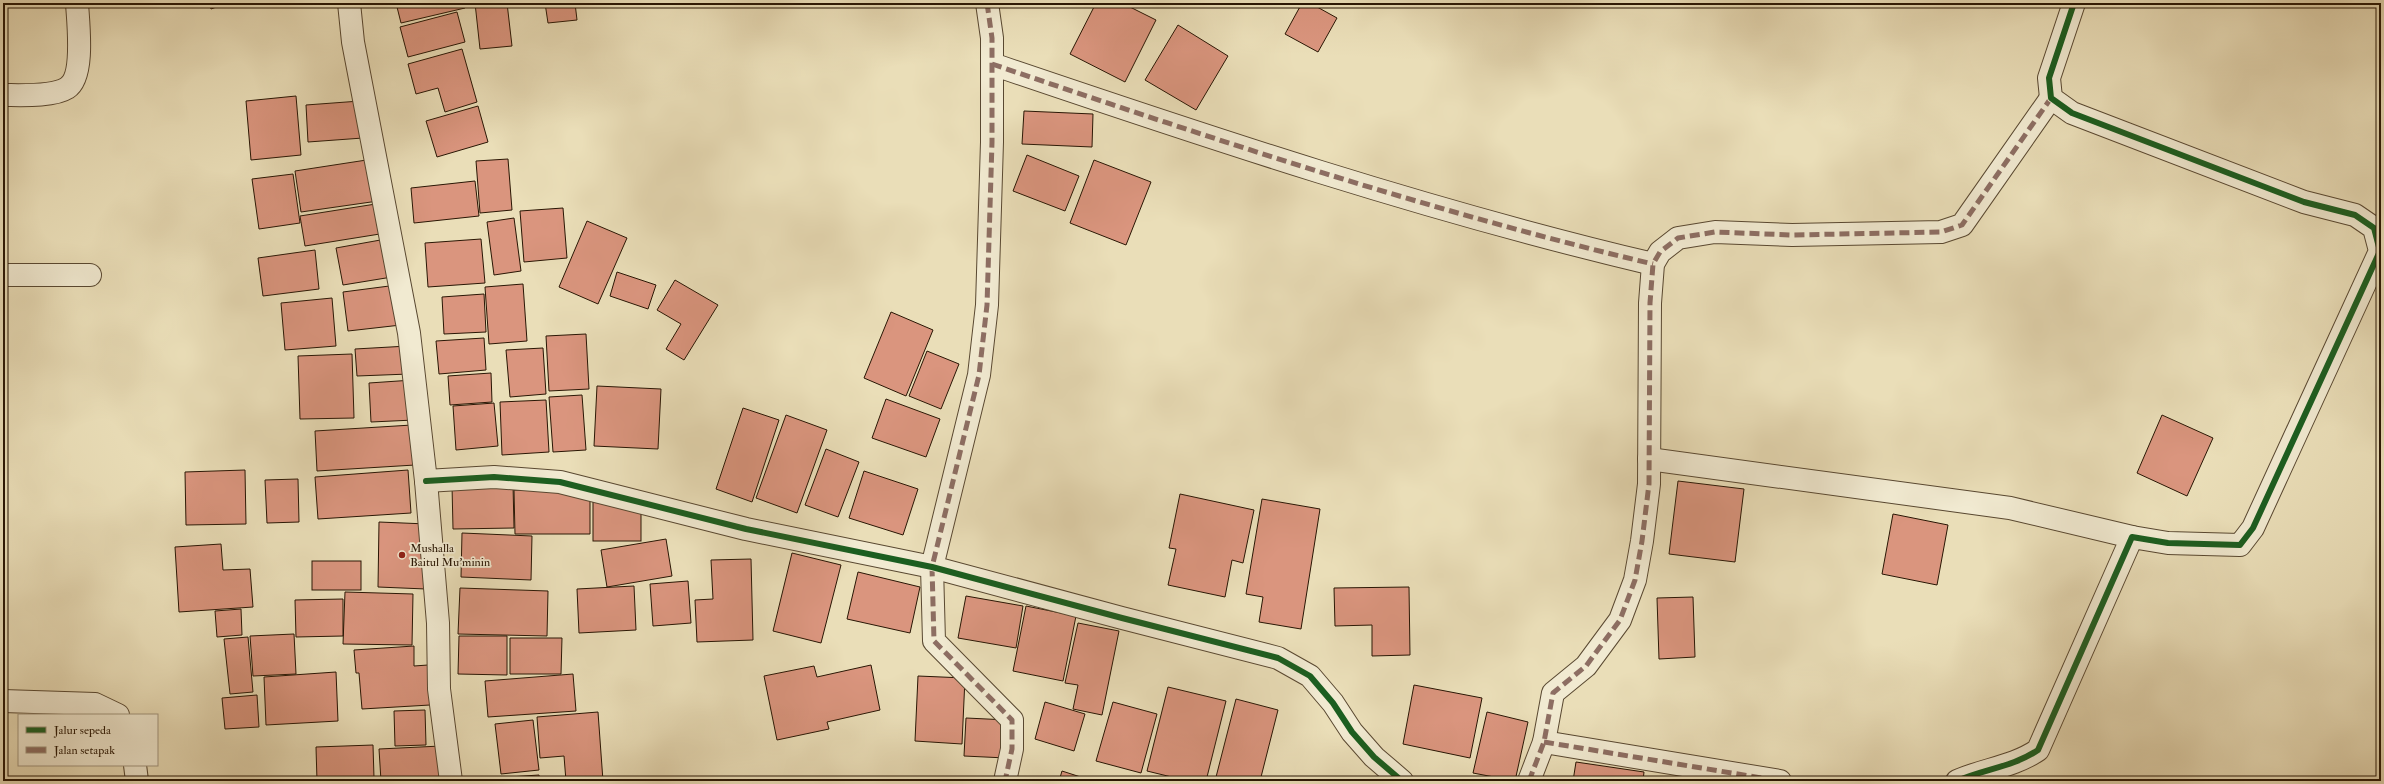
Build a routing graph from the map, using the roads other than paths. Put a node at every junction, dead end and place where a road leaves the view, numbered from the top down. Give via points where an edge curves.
1 (77, 3) edge
2 (349, 3) edge
3 (987, 3) edge
4 (2074, 3) edge
5 (992, 64) junction
6 (3, 95) edge
7 (2051, 98) junction
8 (1653, 264) junction
9 (3, 275) edge
10 (90, 275) dead end
11 (1649, 459) junction
12 (426, 481) junction
13 (2132, 537) junction
14 (932, 566) junction
15 (3, 701) edge
16 (116, 714) edge
17 (1544, 742) junction
18 (135, 766) edge
19 (137, 781) edge
20 (451, 781) edge
21 (1005, 781) edge
22 (1402, 781) edge
23 (1529, 781) edge
24 (1780, 781) edge
25 (1958, 781) edge

1 - 6 street via 79,60 75,79 67,88 54,92
2 - 12 street via 353,42 409,333
3 - 5 street via 992,38
4 - 7 street via 2049,78
5 - 8 street via 1381,192 1596,251
5 - 14 street via 987,305 979,375
7 - 8 street via 1962,225 1941,232 1792,235 1715,232 1678,238 1660,252
7 - 13 street via 2072,113 2304,202 2355,215 2374,228 2380,251 2253,528 2240,545 2168,543
8 - 11 street via 1650,304
9 - 10 street
11 - 13 street via 2010,508
11 - 17 street via 1642,541 1635,580 1620,620 1586,666 1553,692
12 - 14 street via 494,477 560,482 746,529
12 - 20 street via 438,623 439,689
13 - 25 street via 2038,750 2024,759
14 - 21 street via 934,641 1012,720 1012,749
14 - 22 street via 1278,658 1310,676 1333,703 1352,732 1374,757
15 - 16 street via 95,704
17 - 23 street
17 - 24 street
18 - 19 street

